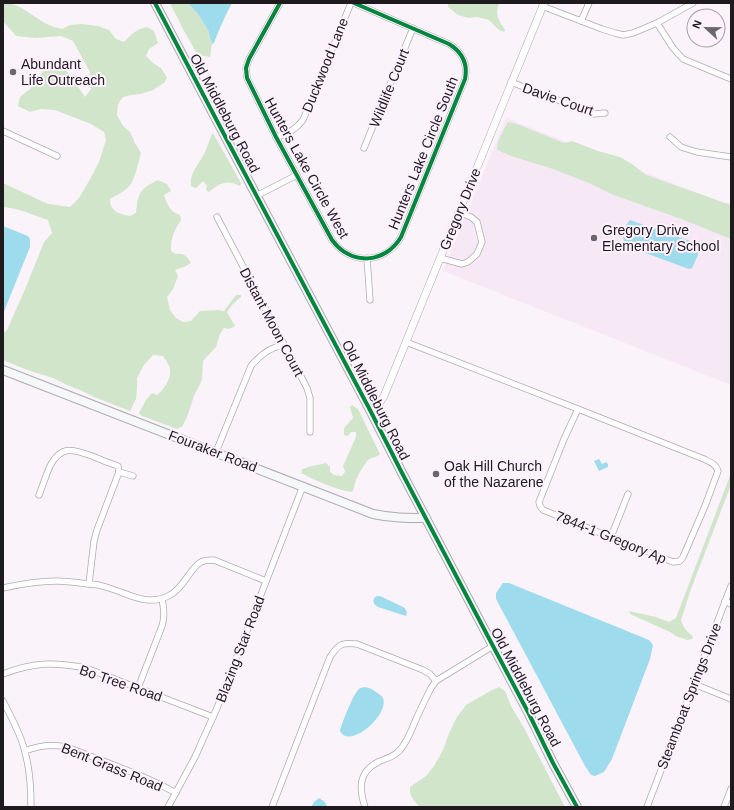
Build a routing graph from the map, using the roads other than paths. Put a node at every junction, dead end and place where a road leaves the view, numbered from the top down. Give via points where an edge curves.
1 (155, 3) edge
2 (280, 3) edge
3 (351, 3) edge
4 (354, 3) edge
5 (589, 3) edge
6 (692, 3) edge
7 (543, 4) edge
8 (581, 21) junction
9 (657, 23) junction
10 (414, 28) junction
11 (731, 79) edge
12 (511, 82) junction
13 (606, 113) dead end
14 (3, 131) edge
15 (276, 137) junction
16 (670, 137) dead end
17 (364, 148) dead end
18 (57, 156) dead end
19 (731, 156) edge
20 (297, 175) junction
21 (256, 196) junction
22 (458, 212) junction
23 (217, 217) dead end
24 (367, 258) junction
25 (440, 258) junction
26 (370, 300) dead end
27 (406, 342) junction
28 (284, 345) junction
29 (3, 370) edge
30 (578, 409) junction
31 (370, 410) junction
32 (310, 432) dead end
33 (216, 452) junction
34 (119, 472) junction
35 (133, 476) dead end
36 (303, 486) junction
37 (628, 494) dead end
38 (39, 495) dead end
39 (426, 518) junction
40 (611, 537) junction
41 (266, 581) junction
42 (89, 584) junction
43 (731, 586) edge
44 (3, 588) edge
45 (162, 599) junction
46 (728, 603) edge
47 (492, 646) junction
48 (3, 674) edge
49 (436, 681) junction
50 (694, 684) junction
51 (138, 688) junction
52 (731, 699) edge
53 (3, 701) edge
54 (213, 717) junction
55 (25, 751) junction
56 (731, 789) edge
57 (176, 794) junction
58 (31, 807) edge
59 (168, 807) edge
60 (272, 807) edge
61 (365, 807) edge
62 (577, 807) edge
63 (647, 807) edge
64 (724, 807) edge

1 - 21 main road, Old Middleburg Road
2 - 15 street, Hunters Lake Circle West via 246,68 249,83
3 - 15 street, Duckwood Lane via 303,120 291,132
4 - 10 street
5 - 8 street
6 - 9 street
7 - 8 street
7 - 12 street, Gregory Drive
8 - 9 street via 624,35
9 - 11 street via 683,59
10 - 17 street, Wildlife Court
10 - 24 street, Hunters Lake Circle South via 456,48 464,60 465,79 401,237 385,254
12 - 13 street, Davie Court via 594,114
12 - 22 street, Gregory Drive
14 - 18 street
15 - 20 street, Hunters Lake Circle West
16 - 19 street via 681,147 697,152
20 - 21 street
20 - 24 street, Hunters Lake Circle West via 336,246 350,256
21 - 31 main road, Old Middleburg Road
22 - 25 street, Gregory Drive
22 - 25 street via 476,222 482,242 477,254 468,262 462,264
23 - 28 street, Distant Moon Court
24 - 26 street
25 - 27 street, Gregory Drive
27 - 30 street, 7844-1 Gregory Ap
27 - 31 street, Gregory Drive via 384,396 378,405
28 - 32 street, Distant Moon Court via 308,392
28 - 33 street via 263,353 251,366
29 - 33 main road, Fouraker Road
30 - 40 street, 7844-1 Gregory Ap via 564,439 540,506 543,510
30 - 40 street, 7844-1 Gregory Ap via 704,459 717,467 718,471 705,506 680,560 673,562
31 - 39 main road, Old Middleburg Road
33 - 36 main road, Fouraker Road
34 - 35 street
34 - 38 street via 118,466 78,451 66,450 57,456 50,466
34 - 42 street via 94,541
36 - 39 main road, Fouraker Road via 373,514 394,518
36 - 41 street, Blazing Star Road
37 - 40 street
39 - 47 main road, Old Middleburg Road
41 - 45 street via 214,560 208,560 198,564 175,591
41 - 54 street, Blazing Star Road
42 - 44 street via 35,582
42 - 45 street via 135,598
43 - 46 street, Steamboat Springs Drive
45 - 51 street via 164,619
46 - 50 street, Steamboat Springs Drive
47 - 49 street
47 - 62 main road, Old Middleburg Road
48 - 51 street, Bo Tree Road via 37,664 65,664 93,671
49 - 60 street via 424,670 357,644 340,644 330,657
49 - 61 street via 430,688 402,748 394,756 371,766 363,775 360,789
50 - 52 street
50 - 63 street, Steamboat Springs Drive
51 - 54 street, Bo Tree Road
53 - 55 street
54 - 57 street, Blazing Star Road
55 - 57 street, Bent Grass Road via 39,746 67,747 144,777
55 - 58 street
56 - 64 street
57 - 59 street, Blazing Star Road

